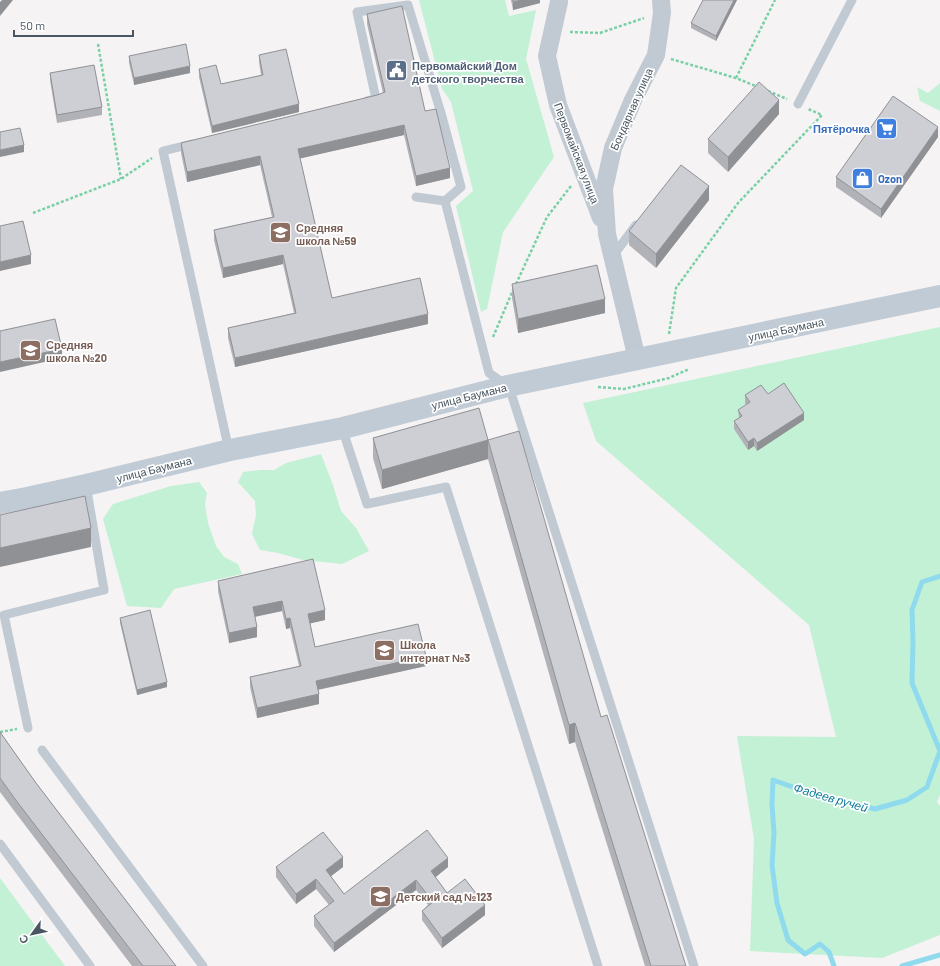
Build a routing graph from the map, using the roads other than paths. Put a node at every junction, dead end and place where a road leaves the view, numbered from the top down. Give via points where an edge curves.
1 (559, 0) edge
2 (852, 0) edge
3 (662, 6) edge
4 (361, 102) edge
5 (798, 104) road end
6 (201, 141) edge
7 (416, 197) dead end
8 (445, 201) junction
9 (642, 218) edge
10 (607, 234) junction
11 (613, 256) junction
12 (940, 296) edge
13 (637, 359) junction
14 (508, 386) junction
15 (344, 428) junction
16 (230, 450) junction
17 (86, 486) junction
18 (0, 503) edge
19 (28, 728) road end
20 (42, 750) dead end
21 (0, 844) edge
22 (90, 966) edge
23 (202, 966) edge
24 (598, 966) edge
25 (694, 966) edge

1 - 10 street, Первомайская улица via 547,56 558,106
2 - 5 lane
3 - 10 street, Бондарная улица via 656,55 613,148 604,189
4 - 8 lane via 376,98 357,12 408,5 461,187
6 - 16 lane via 163,150
7 - 8 lane
8 - 14 lane via 489,373
9 - 11 lane
10 - 11 street, Бондарная улица
11 - 13 street, Бондарная улица
12 - 13 street, улица Баумана
13 - 14 street, улица Баумана
14 - 15 street, улица Баумана
14 - 25 lane
15 - 16 street, улица Баумана
15 - 24 lane via 367,504 446,487
16 - 17 street, улица Баумана
17 - 18 street, улица Баумана
17 - 19 lane via 104,590 4,615
20 - 23 lane
21 - 22 lane

